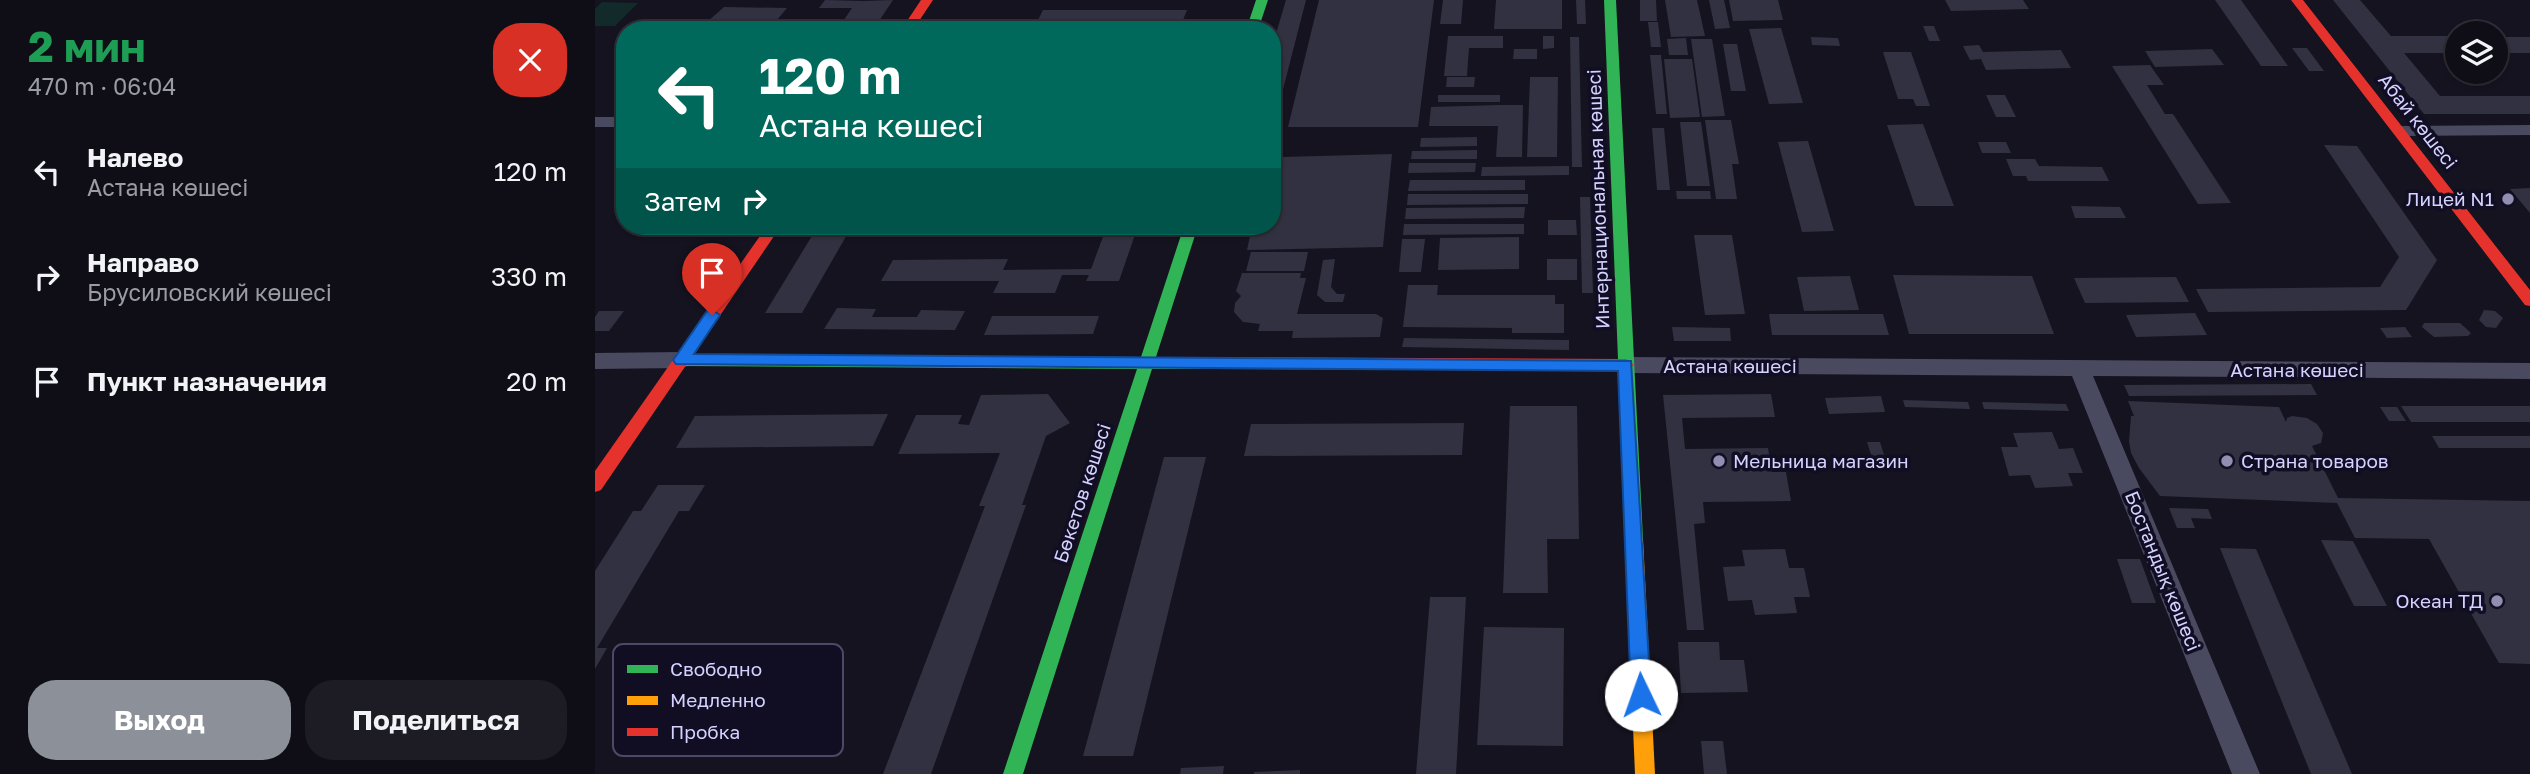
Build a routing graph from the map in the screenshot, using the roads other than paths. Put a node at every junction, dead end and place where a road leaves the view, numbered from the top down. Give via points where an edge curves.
1 (927, 0) edge
2 (1262, 0) edge
3 (1610, 0) edge
4 (2297, 0) edge
5 (913, 21) edge
6 (1255, 21) edge
7 (595, 122) edge
8 (616, 122) edge
9 (2530, 130) edge
10 (2400, 131) junction
11 (768, 235) edge
12 (1188, 235) edge
13 (2530, 301) edge
14 (681, 360) junction
15 (595, 361) edge
16 (1146, 363) junction
17 (1626, 365) junction
18 (2080, 369) junction
19 (2530, 371) edge
20 (595, 485) edge
21 (1013, 774) edge
22 (1645, 774) edge
23 (2246, 774) edge

1 - 5 main road
2 - 6 main road
3 - 17 main road, Интернациональная көшесі
4 - 10 main road, Абай көшесі
7 - 8 street
9 - 10 street
10 - 13 main road, Абай көшесі
11 - 14 main road
12 - 16 main road, Бөкетов көшесі
14 - 15 street, Астана көшесі
14 - 16 main road, Астана көшесі
14 - 20 main road
16 - 17 main road, Астана көшесі
16 - 21 main road, Бөкетов көшесі
17 - 18 street, Астана көшесі
17 - 22 main road, Интернациональная көшесі
18 - 19 street, Астана көшесі
18 - 23 street, Бостандық көшесі

